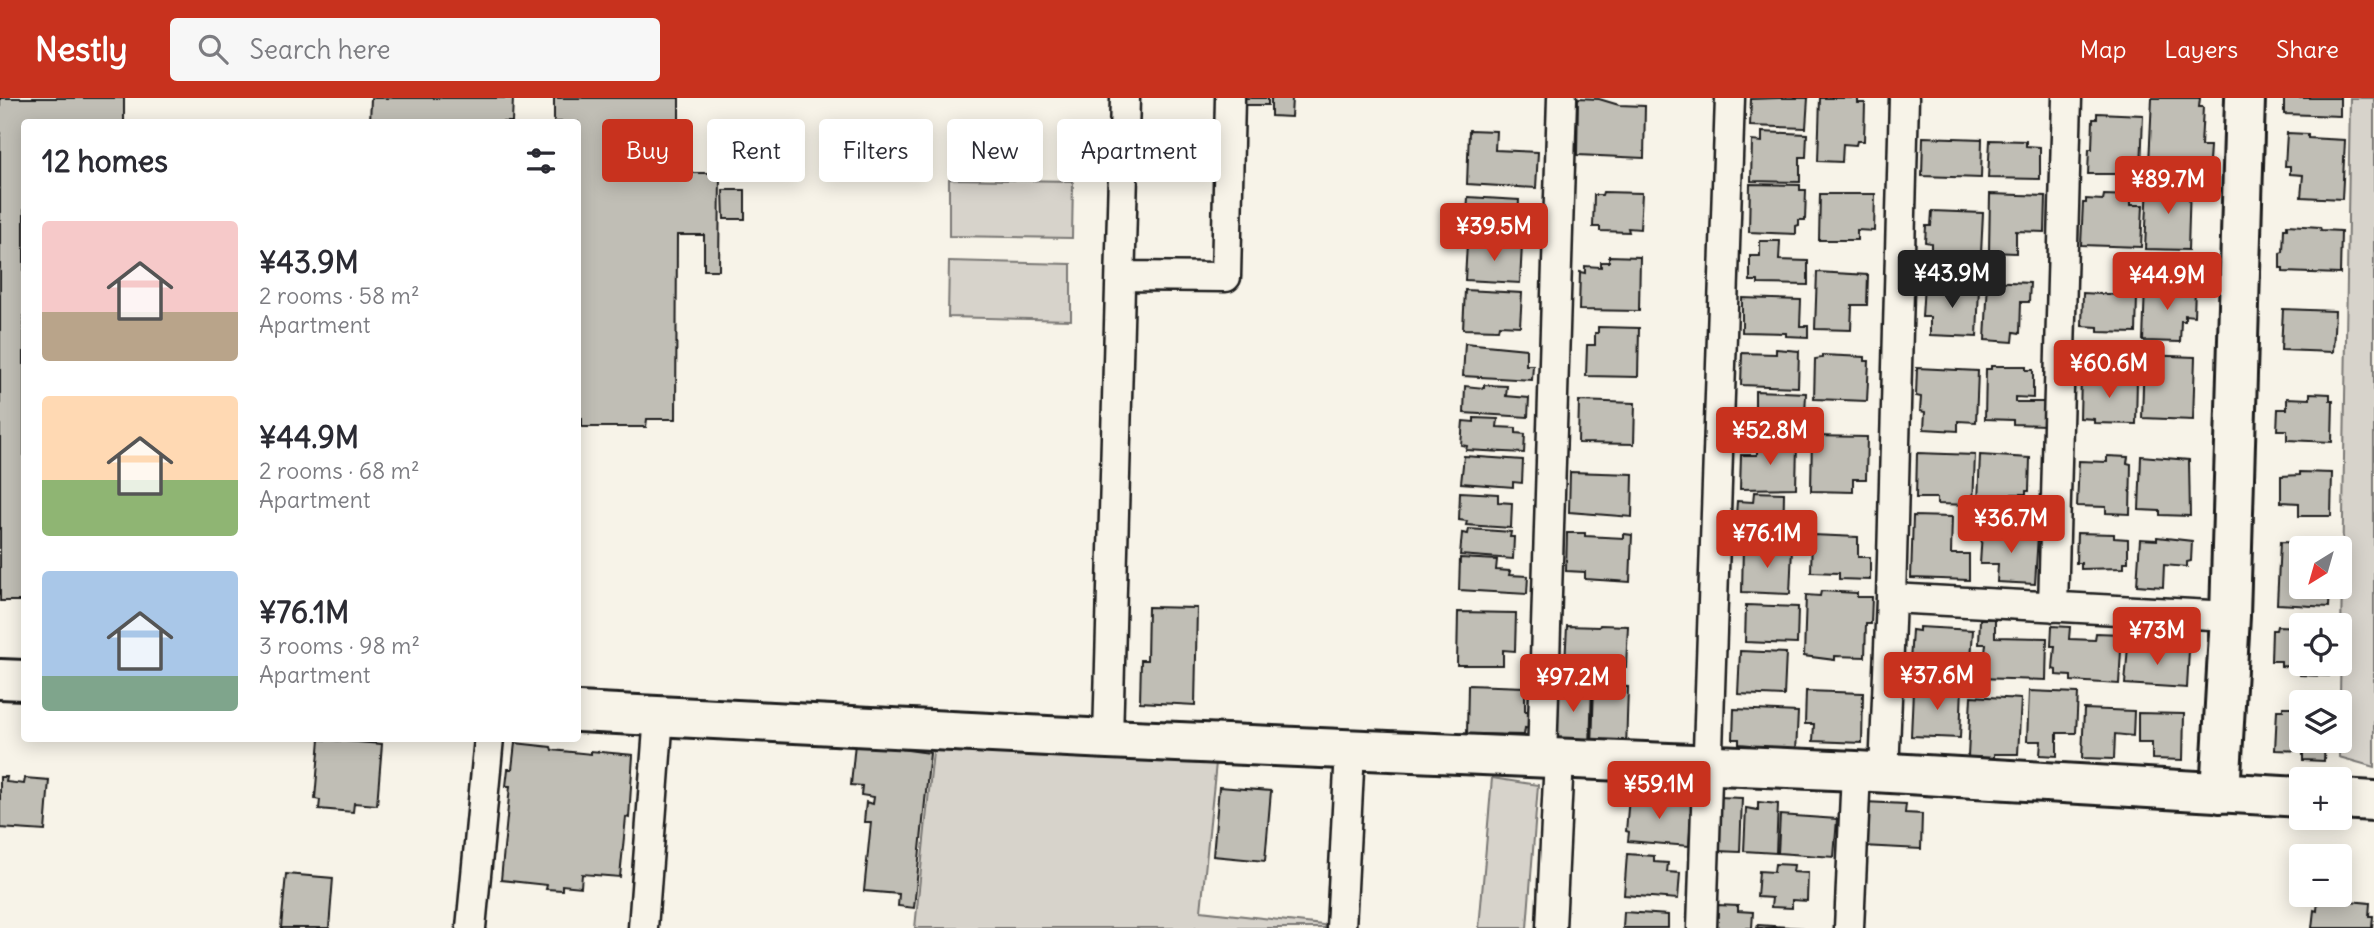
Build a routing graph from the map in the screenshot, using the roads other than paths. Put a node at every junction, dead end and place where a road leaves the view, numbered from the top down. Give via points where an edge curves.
1 (1125, 98) edge
2 (1230, 98) edge
3 (1562, 98) edge
4 (1730, 98) edge
5 (1904, 98) edge
6 (2067, 98) edge
7 (2245, 98) edge
8 (1121, 276) junction
9 (1891, 598) junction
10 (2053, 607) junction
11 (2230, 615) junction
12 (0, 679) edge
13 (21, 680) edge
14 (581, 712) edge
15 (659, 716) junction
16 (1108, 739) junction
17 (489, 742) edge
18 (1350, 750) junction
19 (1550, 759) junction
20 (1708, 766) junction
21 (1870, 772) junction
22 (2220, 793) junction
23 (2289, 796) edge
24 (2352, 800) edge
25 (2374, 801) edge
26 (471, 928) edge
27 (643, 928) edge
28 (1341, 928) edge
29 (1551, 928) edge
30 (1702, 928) edge
31 (1849, 928) edge

1 - 8 street
2 - 8 street via 1226,277
3 - 19 street
4 - 20 street
5 - 9 street
6 - 10 street
7 - 11 street
8 - 16 street
9 - 10 street
9 - 21 street
10 - 11 street
11 - 22 street
12 - 13 street
14 - 15 street
15 - 16 street
15 - 27 street
16 - 18 street
17 - 26 street
18 - 19 street
18 - 28 street
19 - 20 street
19 - 29 street
20 - 21 street
20 - 30 street
21 - 22 street
21 - 31 street
22 - 23 street
24 - 25 street

